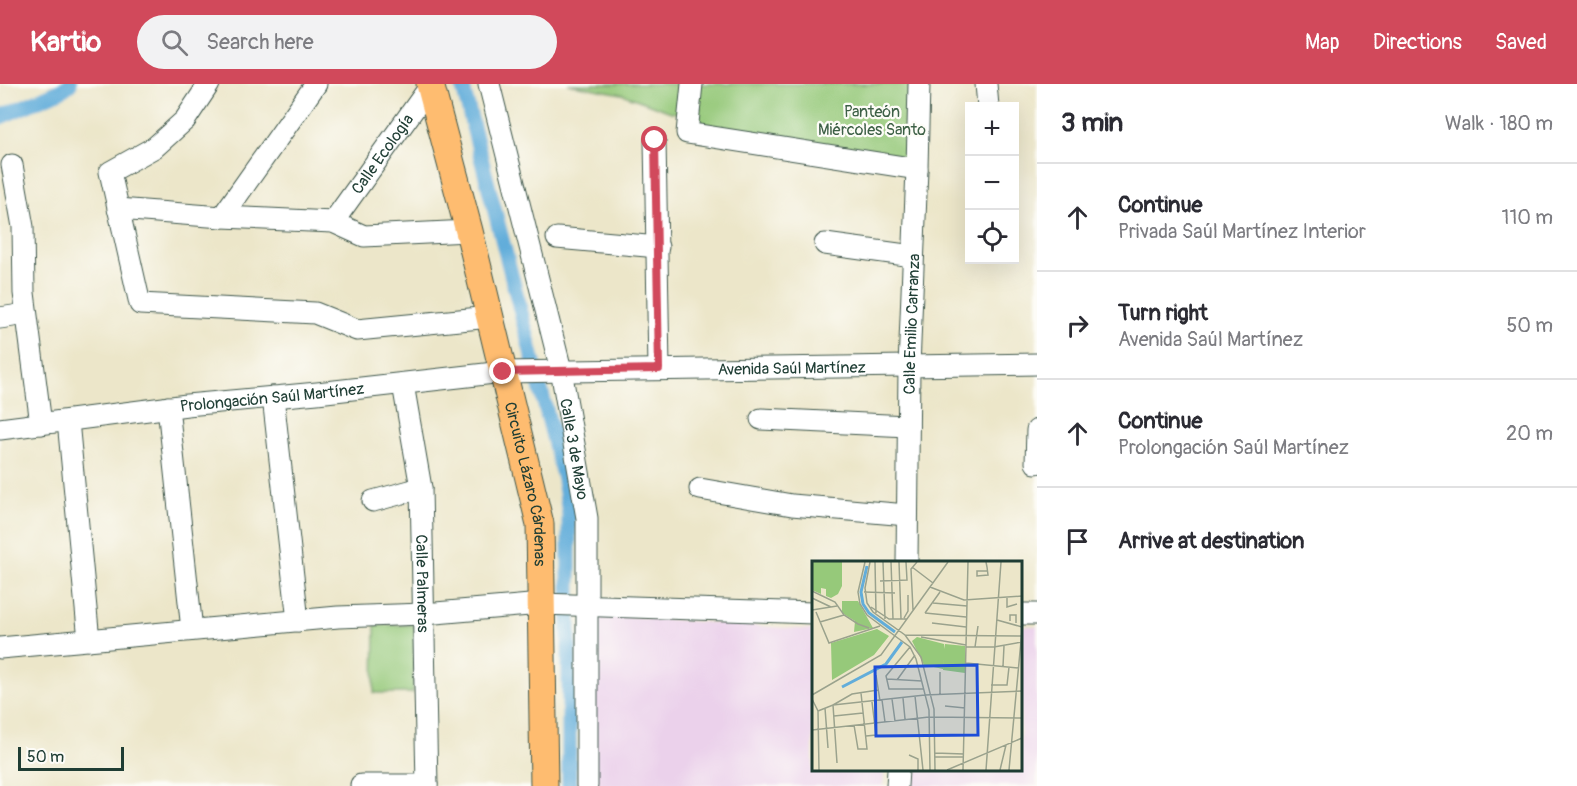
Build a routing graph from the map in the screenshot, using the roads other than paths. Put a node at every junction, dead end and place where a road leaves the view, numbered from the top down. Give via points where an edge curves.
1 (209, 84) edge
2 (316, 84) edge
3 (489, 84) edge
4 (692, 84) edge
5 (919, 84) edge
6 (986, 84) edge
7 (430, 85) edge
8 (988, 102) edge
9 (655, 140) dead end
10 (12, 165) dead end
11 (917, 169) junction
12 (118, 209) junction
13 (222, 217) junction
14 (333, 222) junction
15 (469, 231) junction
16 (557, 238) dead end
17 (825, 244) dead end
18 (658, 247) junction
19 (914, 256) junction
20 (26, 314) junction
21 (490, 317) junction
22 (0, 318) edge
23 (1037, 364) edge
24 (909, 367) junction
25 (659, 369) junction
26 (533, 371) junction
27 (403, 384) junction
28 (273, 397) junction
29 (168, 407) junction
30 (761, 419) dead end
31 (68, 420) junction
32 (41, 424) junction
33 (908, 426) junction
34 (0, 429) edge
35 (1037, 430) edge
36 (1035, 463) dead end
37 (422, 488) junction
38 (700, 489) dead end
39 (373, 501) dead end
40 (907, 515) junction
41 (907, 561) edge
42 (547, 604) junction
43 (582, 604) junction
44 (812, 613) edge
45 (424, 614) junction
46 (298, 621) junction
47 (192, 630) junction
48 (89, 640) junction
49 (0, 648) edge
50 (898, 771) edge
51 (361, 785) edge
52 (427, 785) edge
53 (544, 786) edge
54 (587, 786) edge
55 (897, 786) edge

1 - 12 street via 184,120 155,147 110,172
2 - 13 street
3 - 26 street, Calle 3 de Mayo
4 - 11 street via 687,133
5 - 11 street, Calle Emilio Carranza
6 - 8 street
7 - 14 street, Calle Ecología
7 - 15 main road, Circuito Lázaro Cárdenas
9 - 18 street
10 - 20 street via 23,226
11 - 19 street, Calle Emilio Carranza
12 - 13 street
12 - 21 street via 140,304 315,314 357,330
13 - 14 street
14 - 15 street via 364,236
15 - 21 main road, Circuito Lázaro Cárdenas
16 - 18 street
17 - 19 street
18 - 25 street
19 - 24 street, Calle Emilio Carranza
20 - 22 street
20 - 32 street
21 - 26 main road, Circuito Lázaro Cárdenas
23 - 24 street, Avenida Saúl Martínez
24 - 25 street, Avenida Saúl Martínez
24 - 33 street, Calle Emilio Carranza
25 - 26 street, Avenida Saúl Martínez
26 - 27 street, Prolongación Saúl Martínez
26 - 42 main road, Circuito Lázaro Cárdenas
26 - 43 street, Calle 3 de Mayo via 587,518
27 - 28 street, Prolongación Saúl Martínez
27 - 37 street, Calle Palmeras
28 - 29 street, Prolongación Saúl Martínez
28 - 46 street
29 - 31 street, Prolongación Saúl Martínez
29 - 47 street
30 - 33 street
31 - 32 street, Prolongación Saúl Martínez
31 - 48 street
32 - 34 street, Prolongación Saúl Martínez
33 - 40 street, Calle Emilio Carranza
35 - 36 street
37 - 39 street
37 - 45 street, Calle Palmeras
38 - 40 street via 792,505
40 - 41 street, Calle Emilio Carranza
42 - 43 street
42 - 45 street
42 - 53 main road, Circuito Lázaro Cárdenas
43 - 44 street
43 - 54 street, Calle 3 de Mayo
45 - 46 street
45 - 52 street, Calle Palmeras
46 - 47 street
47 - 48 street
48 - 49 street
50 - 55 street
51 - 52 street

